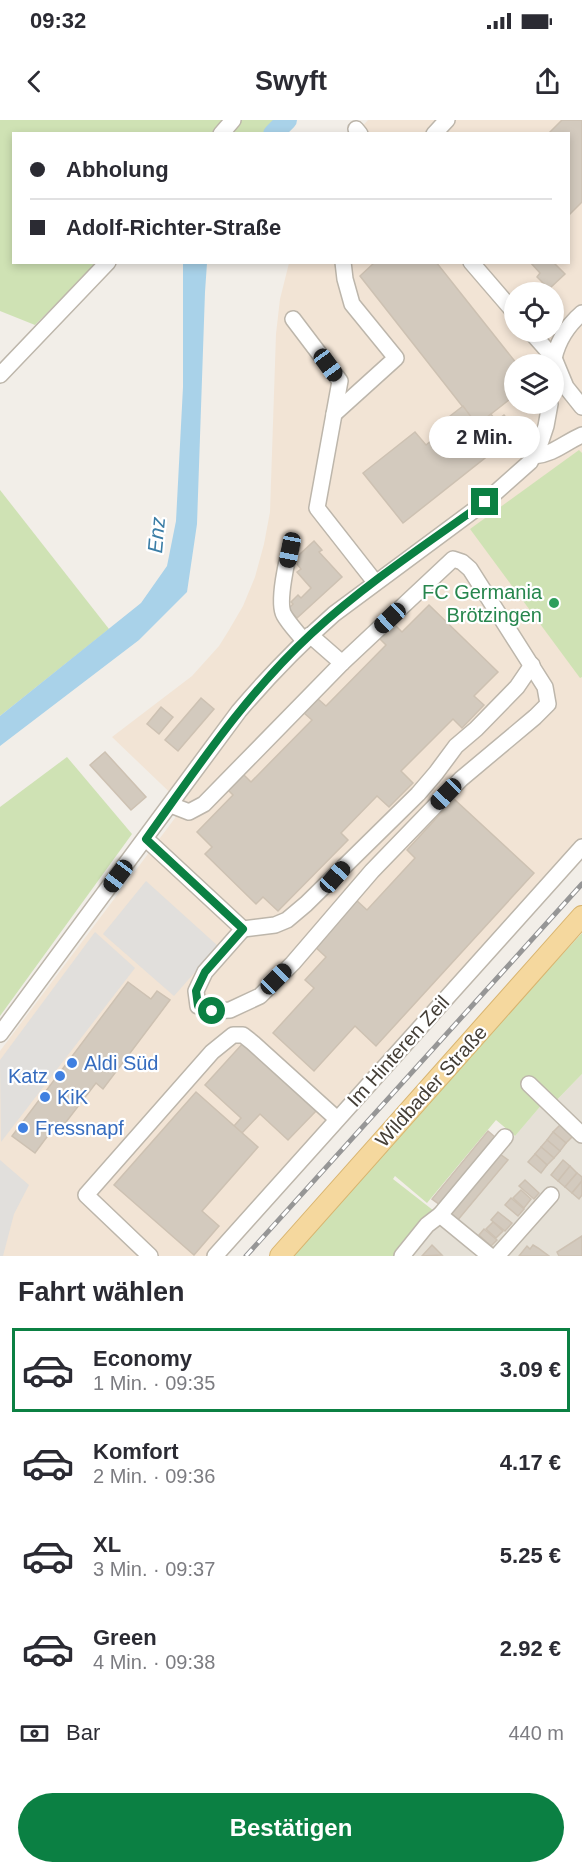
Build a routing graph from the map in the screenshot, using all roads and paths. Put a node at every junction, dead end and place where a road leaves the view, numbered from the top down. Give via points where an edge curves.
1 (233, 120) edge
2 (447, 120) edge
3 (223, 132) edge
4 (436, 132) edge
5 (106, 264) edge
6 (343, 264) edge
7 (473, 264) edge
8 (504, 300) edge
9 (582, 313) edge
10 (293, 319) dead end
11 (539, 342) edge
12 (548, 354) edge
13 (555, 354) edge
14 (0, 375) edge
15 (564, 383) edge
16 (582, 407) edge
17 (334, 414) junction
18 (548, 414) edge
19 (582, 435) edge
20 (534, 456) junction
21 (292, 544) dead end
22 (375, 582) junction
23 (307, 638) junction
24 (342, 663) junction
25 (532, 665) junction
26 (171, 804) junction
27 (146, 839) junction
28 (582, 847) edge
29 (582, 916) edge
30 (243, 929) junction
31 (0, 1034) edge
32 (529, 1084) dead end
33 (337, 1119) junction
34 (582, 1135) edge
35 (505, 1137) dead end
36 (551, 1195) dead end
37 (440, 1215) junction
38 (150, 1256) edge
39 (215, 1256) edge
40 (280, 1256) edge
41 (402, 1256) edge
42 (490, 1256) edge
43 (496, 1256) edge

1 - 3 street
2 - 4 street
5 - 14 street
6 - 17 street via 352,304 396,358
7 - 8 street
9 - 13 street via 569,325
10 - 17 street via 340,381
11 - 12 street
15 - 16 street
17 - 22 street via 317,508
18 - 20 street
19 - 20 street via 551,453
20 - 22 street via 502,489
21 - 23 street via 281,608
22 - 23 street
23 - 24 street
23 - 26 street via 239,711
24 - 25 street via 453,559 470,569
24 - 26 street via 204,804 189,812
25 - 30 street via 517,687 456,746 418,794 306,904 275,925
25 - 30 street via 545,687 548,704 536,717 461,778 260,996 230,1010 212,1011 198,1006 196,991 205,972
26 - 27 street
27 - 30 street
27 - 31 street
28 - 33 street, Im Hinteren Zeil
29 - 40 main road, Wildbader Straße
32 - 34 street
33 - 38 street via 253,1043 243,1035 233,1035 212,1052 86,1195
33 - 39 street, Im Hinteren Zeil
35 - 37 street
36 - 43 street
37 - 41 street
37 - 42 street

